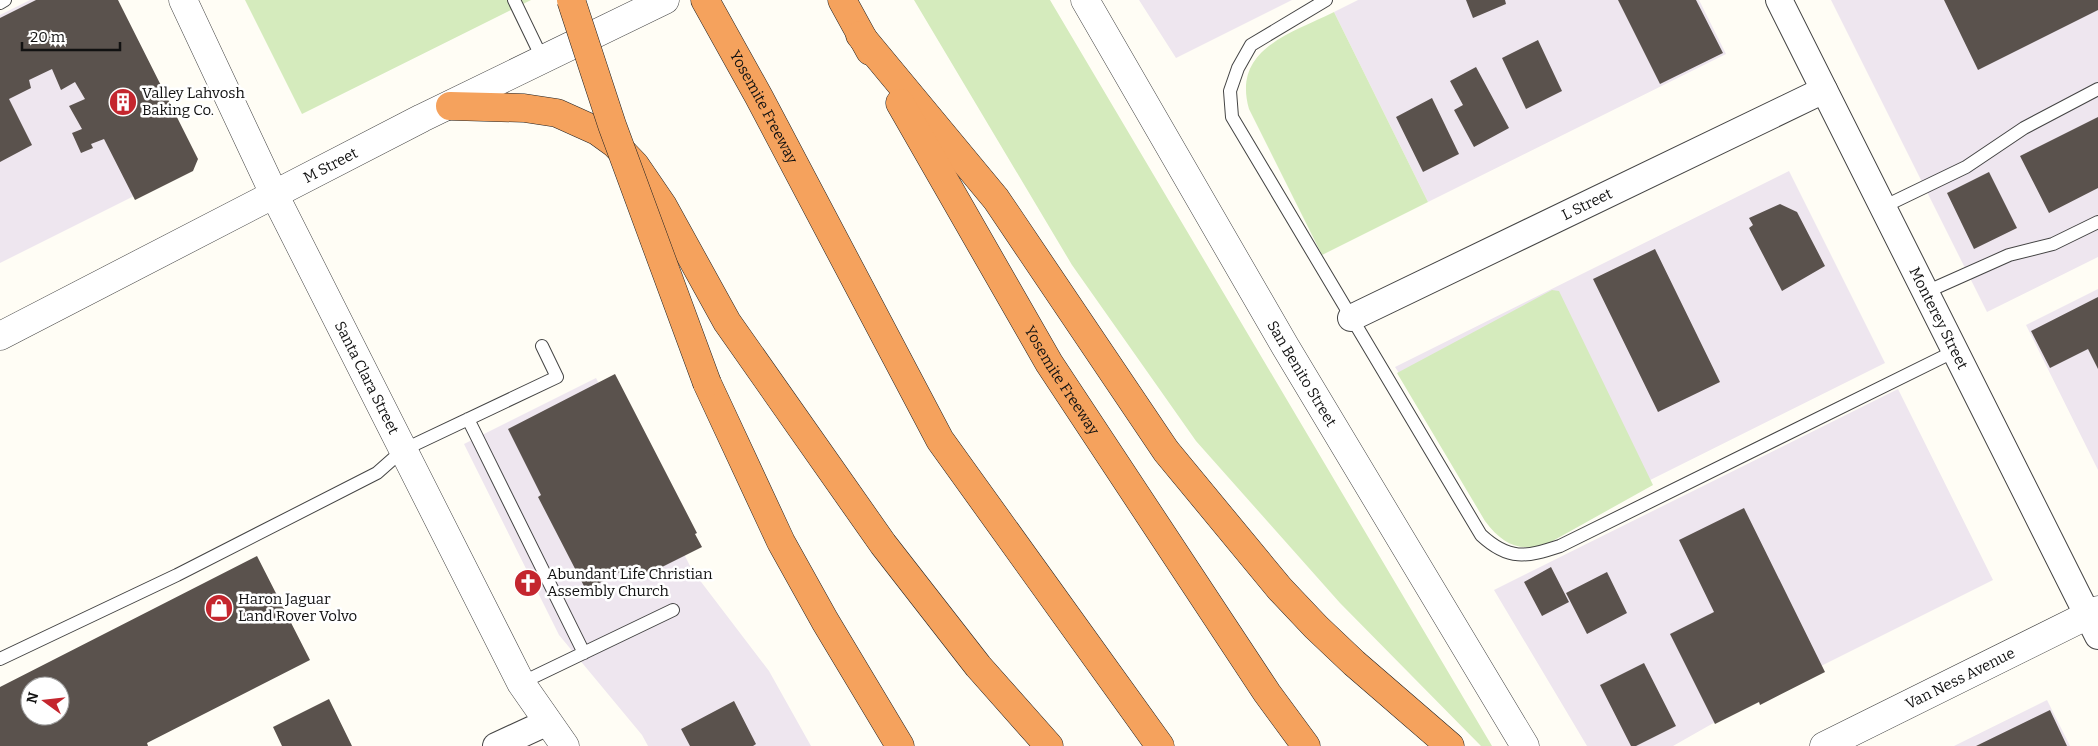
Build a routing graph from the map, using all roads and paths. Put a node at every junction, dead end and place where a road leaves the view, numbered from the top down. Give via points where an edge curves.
1 (5, 0) edge
2 (183, 0) edge
3 (514, 0) edge
4 (571, 0) edge
5 (664, 0) edge
6 (705, 0) edge
7 (842, 0) edge
8 (1085, 0) edge
9 (1326, 0) edge
10 (1780, 0) edge
11 (0, 3) edge
12 (860, 35) junction
13 (543, 60) junction
14 (2098, 89) edge
15 (1824, 90) junction
16 (450, 106) junction
17 (274, 194) junction
18 (1883, 208) junction
19 (2098, 222) edge
20 (1926, 292) junction
21 (1351, 318) junction
22 (0, 336) edge
23 (542, 346) dead end
24 (1955, 351) junction
25 (468, 419) junction
26 (403, 450) junction
27 (673, 610) dead end
28 (2095, 620) edge
29 (584, 653) junction
30 (0, 659) edge
31 (521, 683) junction
32 (548, 722) junction
33 (496, 746) edge
34 (565, 746) edge
35 (900, 746) edge
36 (1049, 746) edge
37 (1160, 746) edge
38 (1306, 746) edge
39 (1450, 746) edge
40 (1525, 746) edge
41 (1824, 746) edge

1 - 11 lane
2 - 17 street, Santa Clara Street
3 - 13 lane
4 - 35 highway, bridge via 612,125 707,383 781,542 824,621
5 - 13 street, M Street
6 - 37 highway, Yosemite Freeway via 940,440
7 - 12 highway, Yosemite Freeway
8 - 40 street, San Benito Street via 1285,346
9 - 21 lane via 1251,45 1230,91 1232,117
10 - 15 street, Monterey Street
12 - 38 highway, Yosemite Freeway via 1049,362 1267,693
12 - 39 highway via 996,199 1166,451 1280,589 1316,627
13 - 16 street, M Street
14 - 18 lane via 2024,128 1966,167
15 - 18 street, Monterey Street
15 - 21 street, L Street
16 - 17 street, M Street
16 - 36 highway via 524,108 557,114 597,131 615,144 663,206 728,322 883,544 978,666
17 - 22 street, M Street
17 - 26 street, Santa Clara Street
18 - 20 street, Monterey Street
19 - 20 lane via 2053,244 2009,255
20 - 24 street, Monterey Street
21 - 24 lane via 1481,535 1493,546 1512,554 1530,555 1568,542
23 - 25 lane via 557,377
24 - 28 street, Monterey Street
25 - 26 lane
25 - 29 lane
26 - 30 lane via 377,473 176,575
26 - 31 street, Santa Clara Street
27 - 29 lane
28 - 41 street, Van Ness Avenue
29 - 31 lane
31 - 32 street, Santa Clara Street
32 - 33 street
32 - 34 street, Santa Clara Street

